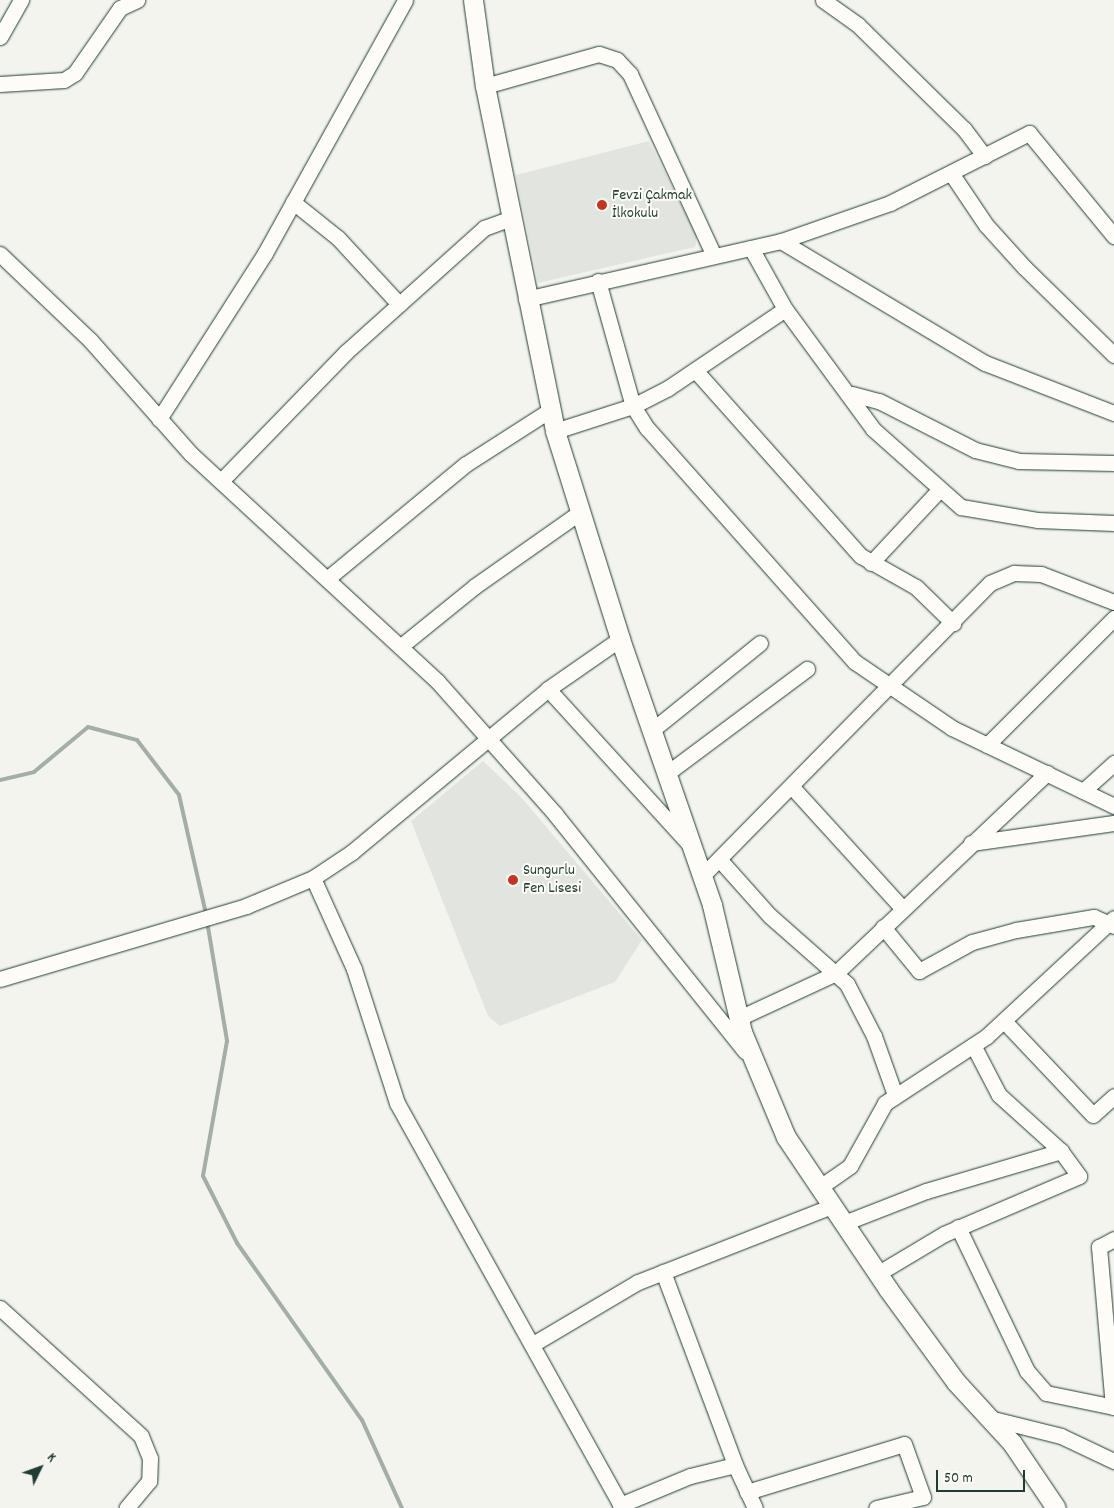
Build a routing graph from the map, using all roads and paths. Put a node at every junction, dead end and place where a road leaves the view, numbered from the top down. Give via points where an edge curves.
1 (21, 0) edge
2 (137, 0) edge
3 (405, 0) edge
4 (823, 0) edge
5 (473, 4) edge
6 (0, 37) edge
7 (0, 84) edge
8 (485, 86) junction
9 (984, 156) junction
10 (951, 173) junction
11 (293, 202) junction
12 (512, 218) junction
13 (1114, 236) edge
14 (781, 241) junction
15 (751, 248) junction
16 (0, 254) edge
17 (714, 256) junction
18 (598, 281) junction
19 (526, 299) junction
20 (399, 304) junction
21 (785, 309) junction
22 (1114, 355) edge
23 (695, 370) junction
24 (852, 394) junction
25 (633, 406) junction
26 (550, 410) junction
27 (1114, 413) edge
28 (159, 419) junction
29 (555, 431) junction
30 (1114, 463) edge
31 (221, 481) junction
32 (940, 490) junction
33 (579, 513) junction
34 (1114, 522) edge
35 (871, 563) junction
36 (328, 578) junction
37 (1114, 602) edge
38 (1114, 618) edge
39 (953, 623) junction
40 (620, 639) junction
41 (760, 643) dead end
42 (401, 646) junction
43 (807, 669) dead end
44 (891, 687) junction
45 (548, 689) junction
46 (651, 731) junction
47 (488, 736) junction
48 (987, 744) junction
49 (1114, 763) edge
50 (1047, 773) junction
51 (666, 774) junction
52 (792, 787) junction
53 (1083, 791) junction
54 (1114, 806) edge
55 (1114, 823) edge
56 (971, 842) junction
57 (691, 847) junction
58 (720, 859) junction
59 (701, 877) junction
60 (313, 878) junction
61 (902, 908) junction
62 (1112, 922) edge
63 (883, 926) junction
64 (836, 973) junction
65 (0, 979) edge
66 (739, 1018) junction
67 (1004, 1021) junction
68 (973, 1045) junction
69 (758, 1068) junction
70 (895, 1095) junction
71 (1114, 1096) edge
72 (1062, 1151) junction
73 (820, 1188) junction
74 (832, 1206) junction
75 (844, 1223) junction
76 (958, 1228) junction
77 (1114, 1239) edge
78 (663, 1272) junction
79 (878, 1274) junction
80 (0, 1308) edge
81 (533, 1344) junction
82 (1113, 1407) edge
83 (989, 1418) junction
84 (1114, 1461) edge
85 (735, 1464) junction
86 (747, 1492) junction
87 (621, 1506) edge
88 (126, 1508) edge
89 (755, 1508) edge
90 (876, 1508) edge
91 (1054, 1508) edge

1 - 6 street
2 - 7 street via 120,8 74,73 64,80
3 - 11 street
4 - 9 street via 858,25 964,129
5 - 8 main road
8 - 12 main road
8 - 17 street via 598,54 617,60 630,74
9 - 10 street
9 - 13 street via 1030,133
10 - 14 street via 890,203
10 - 22 street via 986,225 1024,268
11 - 20 street via 338,238
11 - 28 street
12 - 19 main road
12 - 20 street via 484,228
14 - 15 street
14 - 27 street via 985,363
15 - 17 street
15 - 21 street
16 - 28 street via 90,340
17 - 18 street
18 - 19 street
18 - 25 street
19 - 26 main road
20 - 31 street via 346,352
21 - 23 street
21 - 24 street
23 - 25 street
23 - 35 street via 842,537
24 - 30 street via 879,401 937,434 984,452 1019,461
24 - 32 street via 873,429
25 - 29 street
25 - 44 street via 660,443 848,654
26 - 29 main road
26 - 36 street via 466,464
28 - 31 street
29 - 33 main road
31 - 36 street
32 - 34 street via 961,507 1037,520
32 - 35 street
33 - 40 main road
33 - 42 street via 475,586
35 - 39 street via 916,587
36 - 42 street
37 - 39 street via 1052,576 1014,573 990,583
38 - 48 street
39 - 44 street
40 - 45 street
40 - 46 main road
41 - 46 street
42 - 47 street
43 - 51 street
44 - 48 street via 952,728
44 - 52 street
45 - 47 street
45 - 57 street
46 - 51 main road
47 - 60 street via 352,852
47 - 69 street
48 - 50 street
49 - 53 street
50 - 53 street
50 - 56 street
51 - 57 main road
52 - 58 street
52 - 61 street
53 - 54 street
55 - 56 street
56 - 61 street
57 - 59 main road
58 - 59 street
58 - 64 street via 770,916
59 - 66 main road
60 - 65 street via 246,906 203,916
60 - 81 street via 354,969 397,1104
61 - 63 street
62 - 63 street via 1094,917 1016,930 972,942 919,971
62 - 67 street
63 - 64 street
64 - 66 street
64 - 70 street via 860,1003
66 - 69 main road
67 - 68 street
67 - 71 street via 1093,1115
68 - 70 street
68 - 72 street via 1006,1104
69 - 73 main road via 786,1137
70 - 73 street via 867,1128 850,1166
72 - 75 street via 926,1191
72 - 76 street via 1079,1176
73 - 74 main road
74 - 75 main road
74 - 78 street
75 - 79 main road
76 - 79 street
76 - 82 street via 1027,1371 1046,1393
77 - 82 street via 1099,1247
78 - 81 street via 601,1300
78 - 85 street
79 - 83 main road via 956,1382
80 - 88 street via 141,1436 150,1458 149,1481
81 - 87 street
83 - 84 street via 1061,1436
83 - 91 main road
85 - 86 street
85 - 87 street via 690,1476
86 - 89 street
86 - 90 street via 904,1444 923,1497

